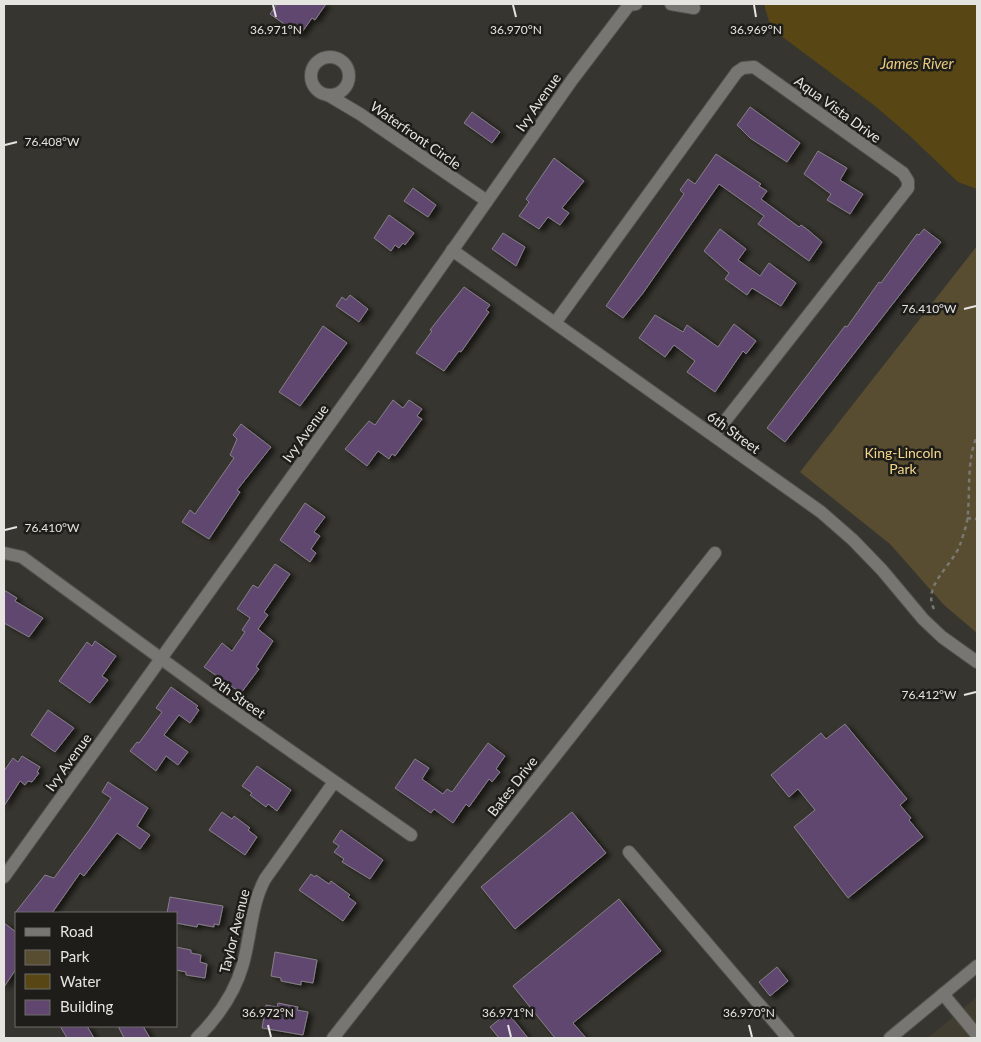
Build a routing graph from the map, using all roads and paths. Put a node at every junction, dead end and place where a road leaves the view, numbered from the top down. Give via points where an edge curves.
1 (632, 4) edge
2 (671, 4) edge
3 (694, 8) dead end
4 (328, 95) dead end
5 (487, 202) junction
6 (452, 250) junction
7 (555, 323) junction
8 (714, 435) junction
9 (977, 437) edge
10 (968, 518) junction
11 (977, 519) edge
12 (4, 553) edge
13 (715, 553) dead end
14 (936, 613) dead end
15 (160, 659) junction
16 (977, 662) edge
17 (334, 782) junction
18 (411, 835) dead end
19 (629, 852) dead end
20 (4, 877) edge
21 (977, 966) edge
22 (943, 994) junction
23 (977, 1035) edge
24 (197, 1038) edge
25 (333, 1038) edge
26 (788, 1038) edge
27 (890, 1038) edge

1 - 5 street, Ivy Avenue via 572,80
2 - 3 street
4 - 5 street, Waterfront Circle
5 - 6 street, Ivy Avenue
6 - 7 street, 6th Street
6 - 15 street, Ivy Avenue
7 - 8 street, 6th Street
7 - 8 street, Aqua Vista Drive via 736,72 754,67 903,174 908,188
8 - 16 street, 6th Street via 821,512 882,570 923,619
9 - 10 path via 970,466
10 - 11 path
10 - 14 path via 953,560 930,596
12 - 15 street, 9th Street via 22,557
13 - 25 street, Bates Drive
15 - 17 street, 9th Street
15 - 20 street, Ivy Avenue
17 - 18 street, 9th Street
17 - 24 street, Taylor Avenue via 258,891 237,982 215,1020
19 - 26 street
21 - 22 street
22 - 23 street
22 - 27 street

